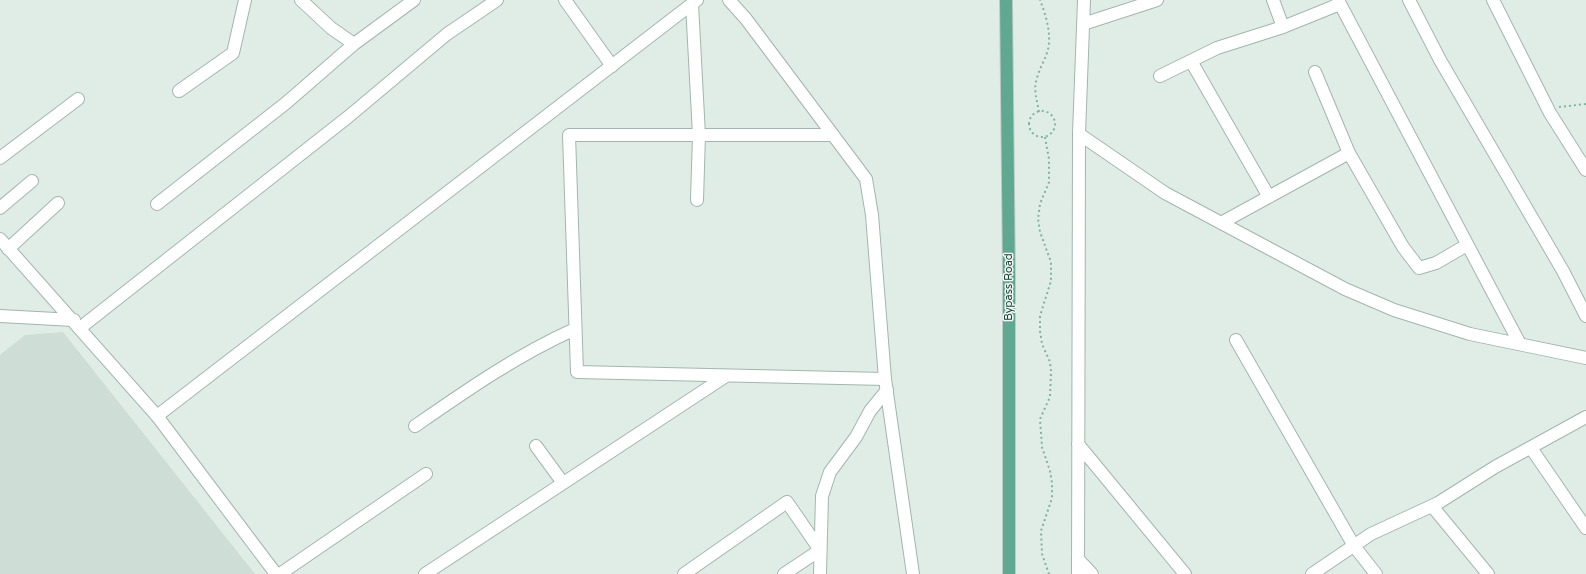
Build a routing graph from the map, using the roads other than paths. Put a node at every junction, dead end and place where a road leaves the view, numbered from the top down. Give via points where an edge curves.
1 (245, 0) edge
2 (301, 0) edge
3 (414, 0) edge
4 (497, 0) edge
5 (565, 0) edge
6 (729, 0) edge
7 (1006, 0) edge
8 (1084, 0) edge
9 (1157, 0) edge
10 (1273, 0) edge
11 (1408, 0) edge
12 (1493, 0) edge
13 (694, 2) edge
14 (1339, 2) edge
15 (1083, 24) junction
16 (1282, 27) junction
17 (354, 44) junction
18 (1191, 61) junction
19 (612, 66) junction
20 (1315, 72) dead end
21 (1160, 76) dead end
22 (179, 92) dead end
23 (78, 99) dead end
24 (1079, 134) junction
25 (699, 135) junction
26 (833, 135) junction
27 (1349, 153) junction
28 (0, 158) edge
29 (1586, 170) edge
30 (32, 181) dead end
31 (1269, 197) junction
32 (697, 200) dead end
33 (58, 203) dead end
34 (157, 204) dead end
35 (0, 208) edge
36 (1221, 223) junction
37 (0, 239) edge
38 (1468, 245) junction
39 (8, 248) junction
40 (0, 316) edge
41 (1586, 316) edge
42 (77, 324) junction
43 (575, 329) junction
44 (1236, 340) dead end
45 (1520, 344) junction
46 (1586, 358) edge
47 (726, 376) junction
48 (886, 384) junction
49 (157, 416) junction
50 (1586, 417) edge
51 (415, 426) dead end
52 (1078, 444) junction
53 (536, 446) dead end
54 (1531, 448) junction
55 (426, 474) dead end
56 (563, 483) junction
57 (1432, 506) junction
58 (1586, 528) edge
59 (1354, 546) junction
60 (820, 550) junction
61 (1078, 559) junction
62 (276, 574) edge
63 (280, 574) edge
64 (425, 574) edge
65 (684, 574) edge
66 (784, 574) edge
67 (820, 574) edge
68 (913, 574) edge
69 (1009, 574) edge
70 (1078, 574) edge
71 (1092, 574) edge
72 (1185, 574) edge
73 (1312, 574) edge
74 (1376, 574) edge
75 (1488, 574) edge

1 - 22 street via 233,53
2 - 17 street via 331,28
3 - 17 street
4 - 42 street via 447,34 342,122
5 - 19 street
6 - 26 street
7 - 69 main road, Bypass Road
8 - 15 street
9 - 15 street
10 - 16 street
11 - 41 street via 1440,60 1563,271
12 - 29 street via 1548,108
13 - 19 street
13 - 25 street
14 - 16 street
14 - 38 street
15 - 24 street
16 - 18 street via 1217,48
17 - 34 street via 286,103
18 - 21 street
18 - 31 street
19 - 49 street
20 - 27 street
23 - 28 street
24 - 36 street via 1165,193
24 - 52 street
25 - 26 street
25 - 32 street
25 - 43 street via 569,135
26 - 48 street via 866,179 872,216
27 - 31 street
27 - 38 street via 1403,247 1419,268 1436,263
30 - 35 street
31 - 36 street
33 - 39 street
36 - 45 street via 1345,289 1394,310 1470,334
37 - 39 street
38 - 45 street
39 - 42 street
40 - 42 street
42 - 49 street
43 - 47 street via 577,372
43 - 51 street via 538,346 503,367
44 - 59 street
45 - 46 street
47 - 48 street
47 - 56 street
48 - 60 street via 856,437 830,472 822,496
48 - 68 street
49 - 62 street
50 - 54 street
52 - 61 street
52 - 72 street
53 - 56 street
54 - 57 street
54 - 58 street
55 - 63 street
56 - 64 street
57 - 59 street via 1371,534
57 - 75 street
59 - 73 street
59 - 74 street
60 - 65 street via 787,502
60 - 66 street
60 - 67 street
61 - 70 street
61 - 71 street

